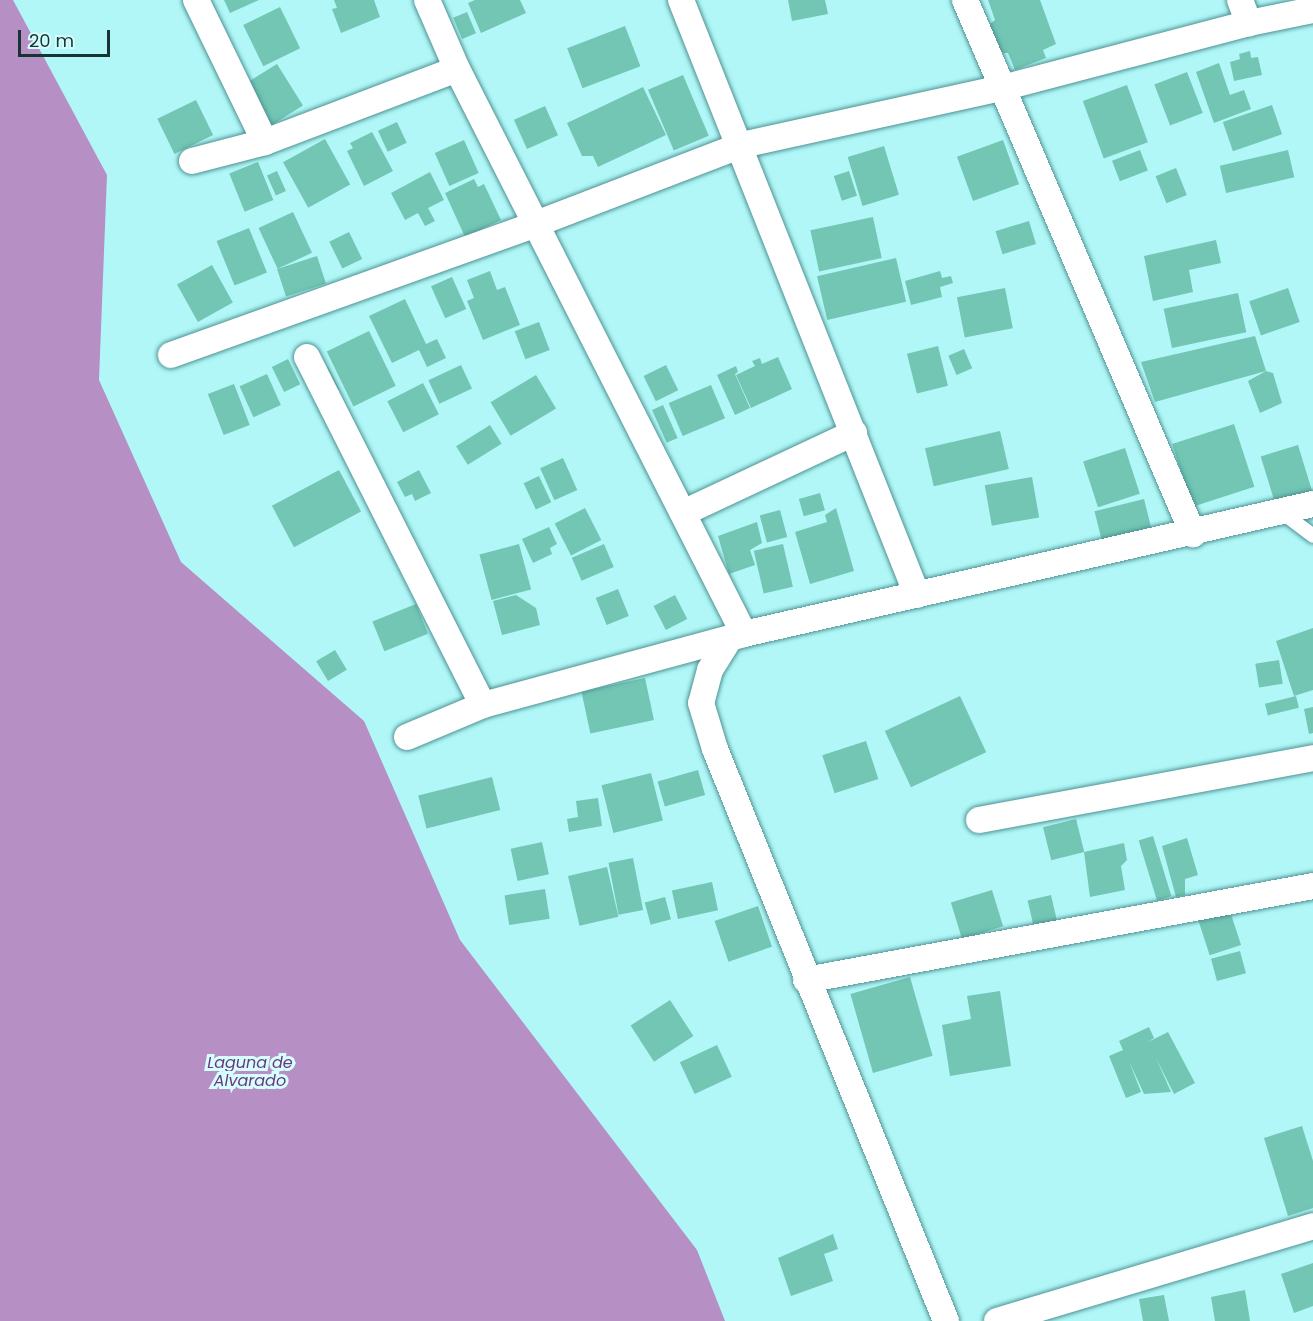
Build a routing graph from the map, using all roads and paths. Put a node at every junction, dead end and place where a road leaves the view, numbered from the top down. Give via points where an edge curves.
1 (196, 0) edge
2 (427, 0) edge
3 (681, 0) edge
4 (965, 0) edge
5 (1313, 10) edge
6 (1245, 11) edge
7 (457, 69) junction
8 (1002, 88) junction
9 (265, 142) junction
10 (741, 145) junction
11 (192, 161) dead end
12 (536, 224) junction
13 (171, 355) dead end
14 (307, 357) dead end
15 (854, 433) junction
16 (1313, 504) edge
17 (683, 513) junction
18 (1282, 513) junction
19 (1193, 534) junction
20 (1313, 536) edge
21 (918, 595) junction
22 (736, 638) junction
23 (483, 705) junction
24 (407, 737) dead end
25 (1313, 758) edge
26 (979, 820) dead end
27 (1313, 886) edge
28 (806, 980) junction
29 (1313, 1226) edge
30 (946, 1321) edge
31 (997, 1321) edge

1 - 9 street
2 - 7 street
3 - 10 street
4 - 8 street
5 - 6 street
6 - 8 street
7 - 9 street
7 - 12 street
8 - 10 street
8 - 19 street
9 - 11 street
10 - 12 street
10 - 15 street
12 - 13 street
12 - 17 street
14 - 23 street
15 - 17 street
15 - 21 street
16 - 18 street
17 - 22 street
18 - 19 street
18 - 20 lane
19 - 21 street
21 - 22 street
22 - 23 street
22 - 28 street via 710,670 701,703 715,749
23 - 24 street
25 - 26 street
27 - 28 street
28 - 30 street
29 - 31 street

